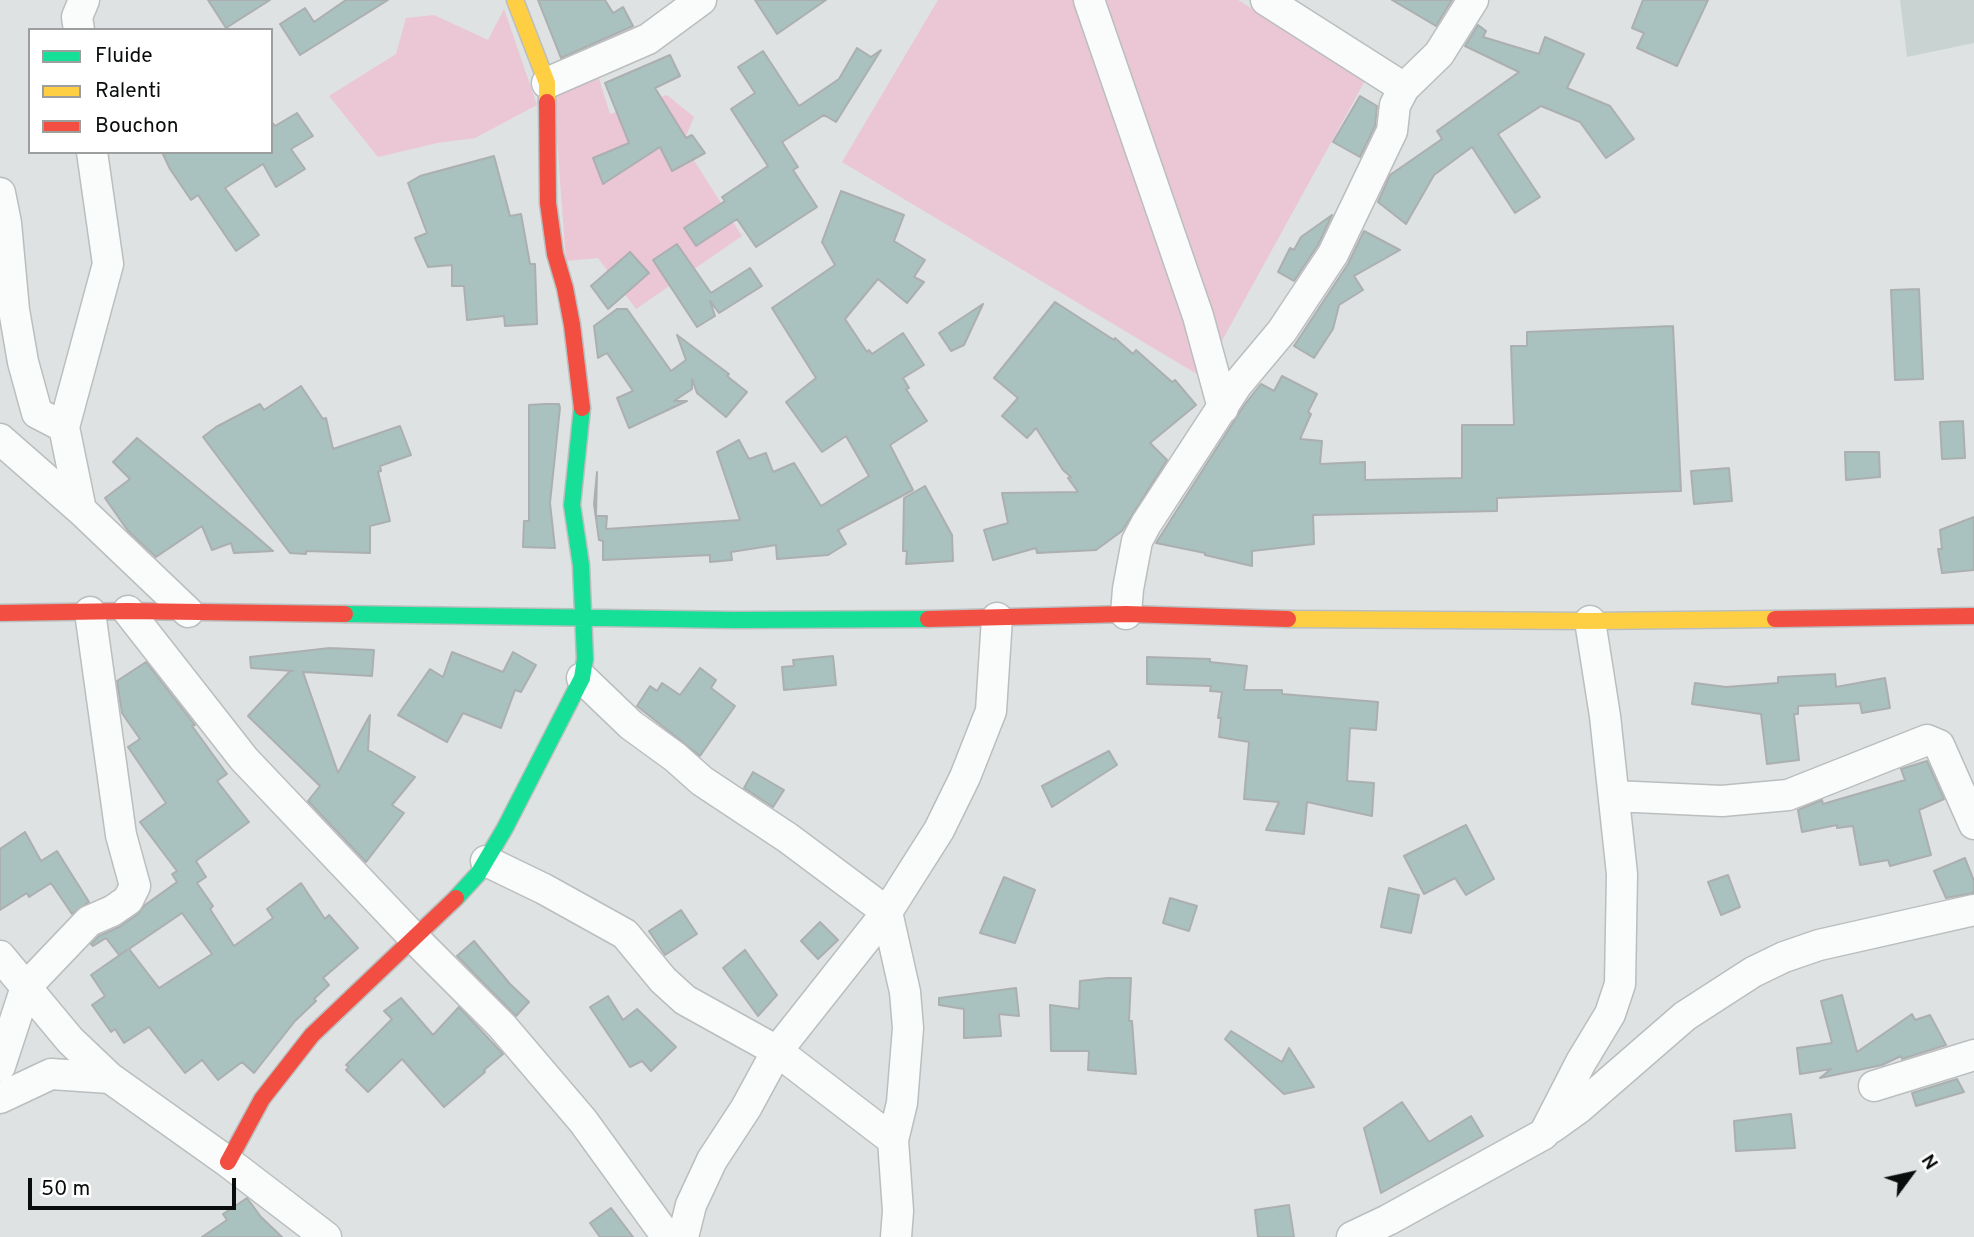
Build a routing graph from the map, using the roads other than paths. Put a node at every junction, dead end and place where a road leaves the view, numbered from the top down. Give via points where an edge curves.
1 (84, 0) edge
2 (516, 0) edge
3 (702, 0) edge
4 (1089, 0) edge
5 (1266, 0) edge
6 (1473, 0) edge
7 (79, 28) edge
8 (547, 83) junction
9 (1404, 88) junction
10 (93, 154) edge
11 (0, 193) edge
12 (1223, 408) junction
13 (64, 427) junction
14 (0, 439) edge
15 (81, 510) junction
16 (128, 611) junction
17 (90, 612) junction
18 (188, 612) junction
19 (0, 613) edge
20 (1126, 614) junction
21 (1974, 617) edge
22 (997, 618) junction
23 (583, 619) junction
24 (1590, 621) junction
25 (582, 678) junction
26 (1614, 796) junction
27 (1974, 824) edge
28 (486, 861) junction
29 (1974, 910) edge
30 (887, 912) junction
31 (414, 938) junction
32 (0, 956) edge
33 (26, 987) junction
34 (777, 1051) junction
35 (1974, 1055) edge
36 (0, 1066) edge
37 (110, 1077) junction
38 (1874, 1086) dead end
39 (0, 1098) edge
40 (1544, 1134) junction
41 (893, 1140) junction
42 (228, 1162) junction
43 (326, 1237) edge
44 (667, 1237) edge
45 (683, 1237) edge
46 (896, 1237) edge
47 (1352, 1237) edge

1 - 7 street via 77,17
2 - 8 street
3 - 8 street via 648,39
4 - 12 street via 1198,316
5 - 9 street
6 - 9 street via 1439,54
8 - 23 street via 548,203 572,325 582,408 572,505
9 - 12 street via 1395,105 1392,131 1333,254
10 - 13 street via 108,264
11 - 13 street via 23,362 37,413
12 - 20 street via 1137,541
13 - 15 street
14 - 15 street
15 - 18 street
16 - 17 street
16 - 18 street
16 - 31 street via 244,759
17 - 19 street
17 - 33 street via 121,835 135,886 128,900 89,921
18 - 23 street
20 - 22 street
20 - 24 street
21 - 24 street
22 - 23 street
22 - 30 street via 991,711 939,830
23 - 25 street
24 - 26 street
25 - 28 street
25 - 30 street via 631,726 702,781
26 - 27 street via 1721,801 1788,795 1927,740 1942,750
26 - 40 street via 1622,874 1619,984 1610,1014
28 - 31 street via 442,914
28 - 34 street via 625,934 685,1000
29 - 40 street via 1819,945 1753,972 1685,1016
30 - 34 street
30 - 41 street via 908,1028 902,1103
31 - 42 street via 292,1059 251,1117
31 - 44 street via 502,1026 583,1121
32 - 33 street
33 - 36 street
33 - 37 street via 70,1040
34 - 41 street
34 - 45 street via 712,1160 691,1205
35 - 38 street
37 - 39 street via 51,1074
37 - 42 street
40 - 47 street
41 - 46 street
42 - 43 street

